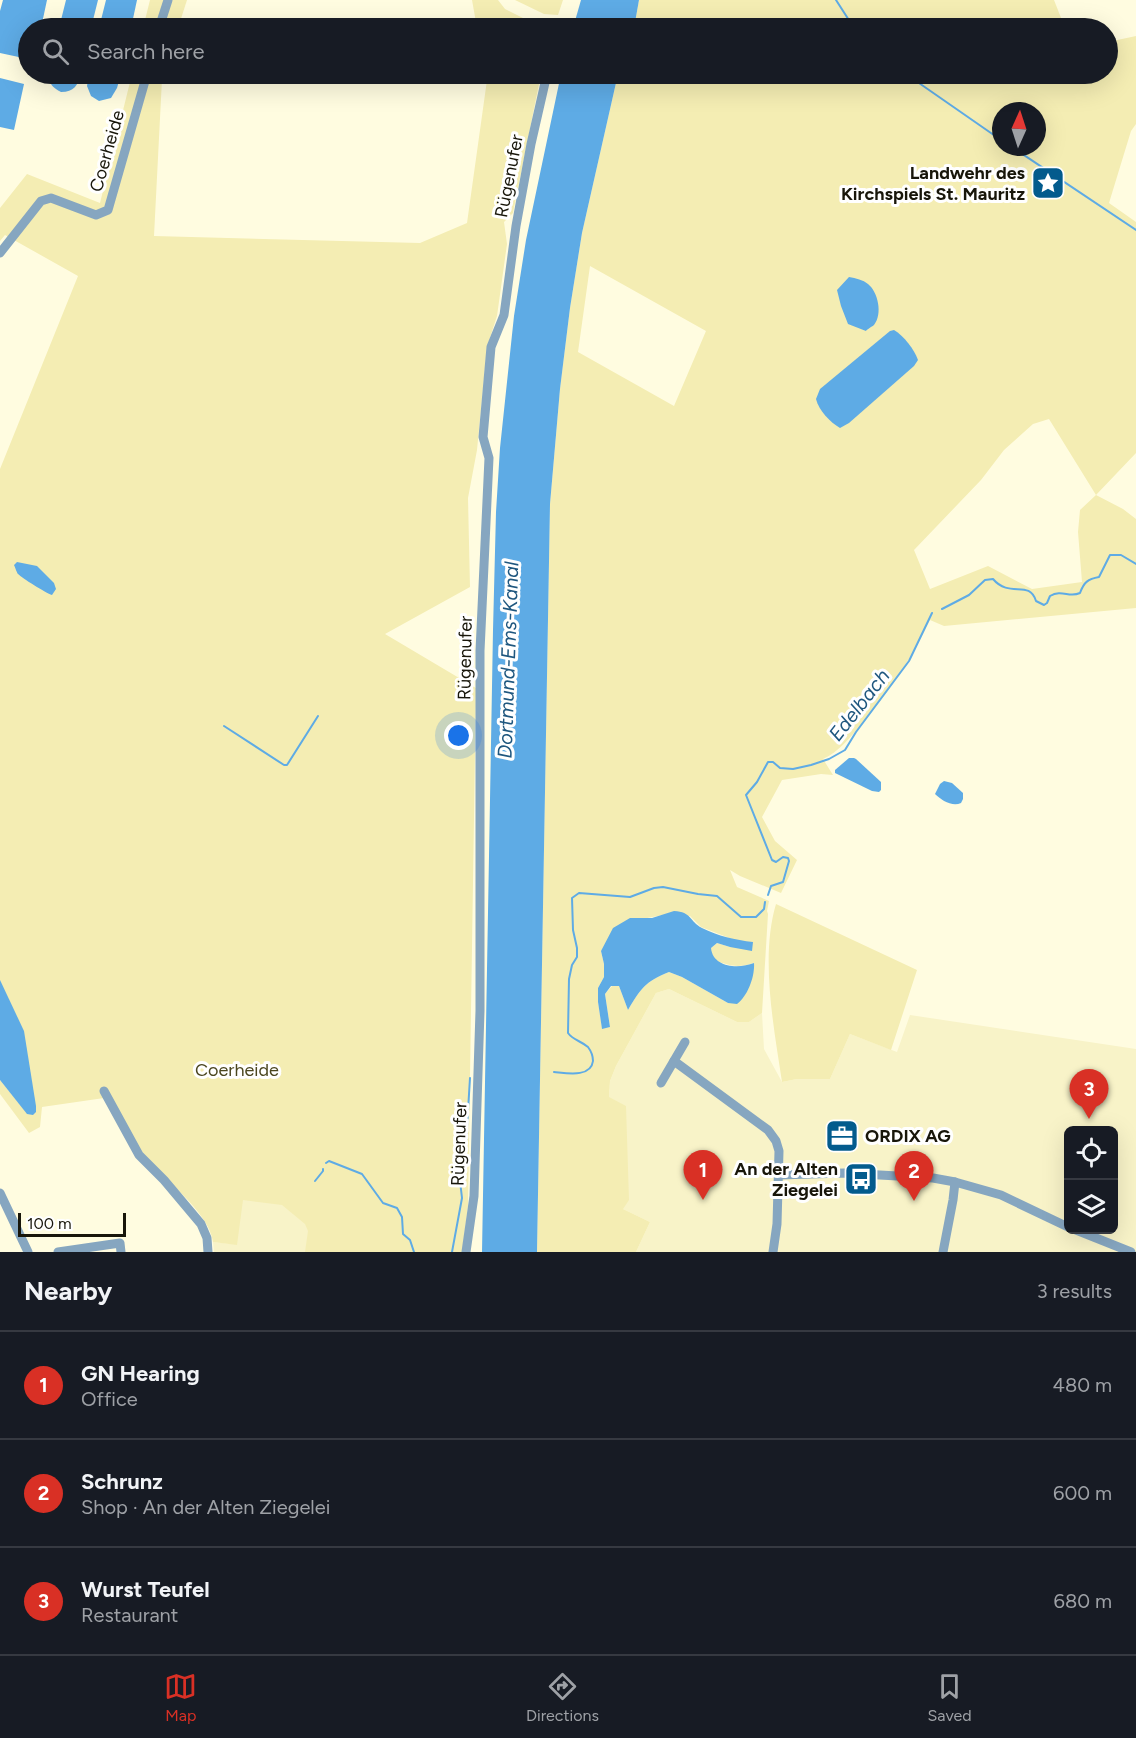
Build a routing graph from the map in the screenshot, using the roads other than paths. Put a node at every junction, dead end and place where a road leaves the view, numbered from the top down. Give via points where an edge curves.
1 (168, 0) edge
2 (162, 18) edge
3 (144, 84) edge
4 (545, 84) edge
5 (0, 254) edge
6 (685, 1042) dead end
7 (674, 1061) junction
8 (661, 1083) dead end
9 (104, 1091) dead end
10 (780, 1174) junction
11 (955, 1182) junction
12 (0, 1192) edge
13 (1064, 1225) edge
14 (121, 1232) dead end
15 (1086, 1234) edge
16 (120, 1247) edge
17 (28, 1252) edge
18 (58, 1252) edge
19 (208, 1252) edge
20 (466, 1252) edge
21 (773, 1252) edge
22 (943, 1252) edge
23 (1131, 1252) edge

1 - 2 street
3 - 5 street, Coerheide via 108,210 96,215 51,198 41,201
4 - 20 street, Rügenufer via 516,226 504,315 491,347 483,418 489,458 480,651 480,1011 474,1196
6 - 7 street
7 - 8 street
7 - 10 street via 768,1130 779,1150
9 - 19 street via 139,1155 201,1224
10 - 11 street via 844,1173
10 - 21 street
11 - 13 street via 1001,1195
11 - 22 street
12 - 17 street
14 - 16 street
15 - 23 street
16 - 18 street

